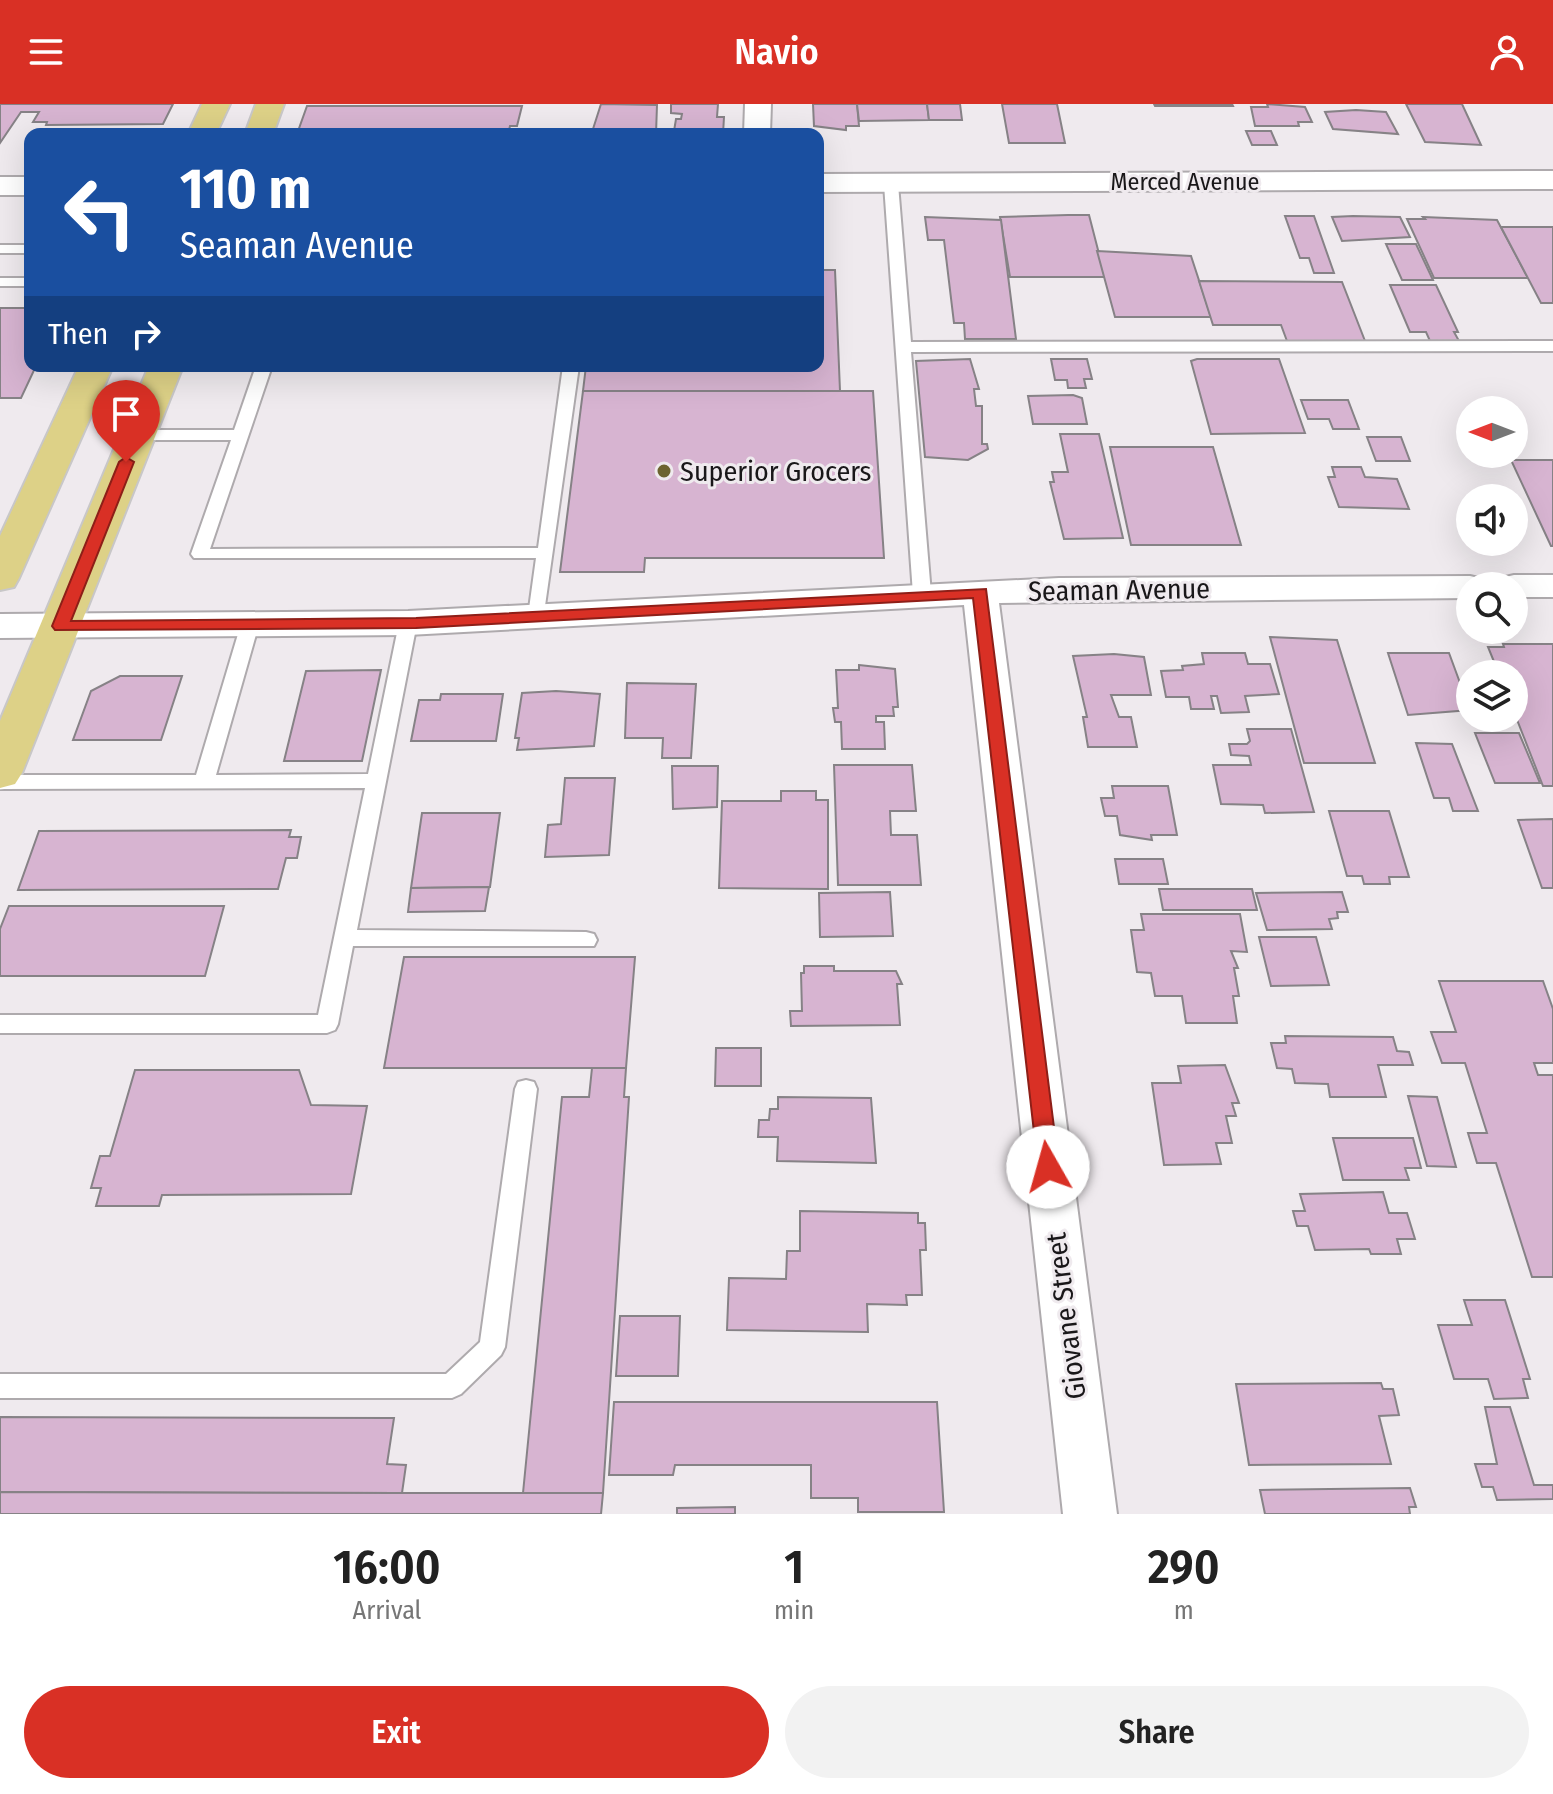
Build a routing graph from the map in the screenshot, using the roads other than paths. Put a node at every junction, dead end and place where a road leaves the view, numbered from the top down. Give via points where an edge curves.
1 (216, 104) edge
2 (270, 104) edge
3 (758, 104) edge
4 (205, 128) edge
5 (261, 128) edge
6 (757, 128) edge
7 (1553, 180) edge
8 (824, 183) edge
9 (891, 184) junction
10 (0, 186) edge
11 (24, 186) edge
12 (0, 249) edge
13 (24, 249) edge
14 (0, 282) edge
15 (24, 282) edge
16 (1553, 346) edge
17 (901, 347) junction
18 (93, 372) edge
19 (163, 372) edge
20 (262, 372) edge
21 (570, 372) edge
22 (137, 435) junction
23 (240, 435) junction
24 (545, 553) junction
25 (0, 578) edge
26 (1528, 586) edge
27 (1553, 586) edge
28 (1456, 587) edge
29 (980, 593) junction
30 (922, 594) junction
31 (537, 616) junction
32 (408, 623) junction
33 (250, 624) junction
34 (0, 626) edge
35 (60, 626) junction
36 (12, 714) edge
37 (0, 773) edge
38 (376, 781) junction
39 (0, 782) edge
40 (204, 782) junction
41 (345, 938) junction
42 (586, 940) dead end
43 (0, 1024) edge
44 (526, 1089) dead end
45 (0, 1386) edge
46 (1090, 1514) edge

1 - 4 main road
2 - 5 main road
3 - 6 street
7 - 9 street, Merced Avenue
8 - 9 street, Merced Avenue
9 - 17 lane
10 - 11 street
12 - 13 lane
14 - 15 lane
16 - 17 lane
17 - 30 lane
18 - 25 main road
19 - 22 main road
20 - 23 lane
21 - 24 lane
22 - 23 lane
22 - 35 main road
23 - 24 lane via 200,554
24 - 31 lane
26 - 27 street
28 - 29 street, Seaman Avenue
29 - 30 street, Seaman Avenue
29 - 46 street, Giovane Street
30 - 31 street, Seaman Avenue
31 - 32 street, Seaman Avenue
32 - 33 street, Seaman Avenue
32 - 38 lane
33 - 35 street, Seaman Avenue
33 - 40 lane
34 - 35 street, Seaman Avenue
35 - 36 main road
36 - 37 main road
38 - 40 lane
38 - 41 lane
39 - 40 lane
41 - 42 lane
41 - 43 lane via 327,1024
44 - 45 lane via 492,1347 452,1386

